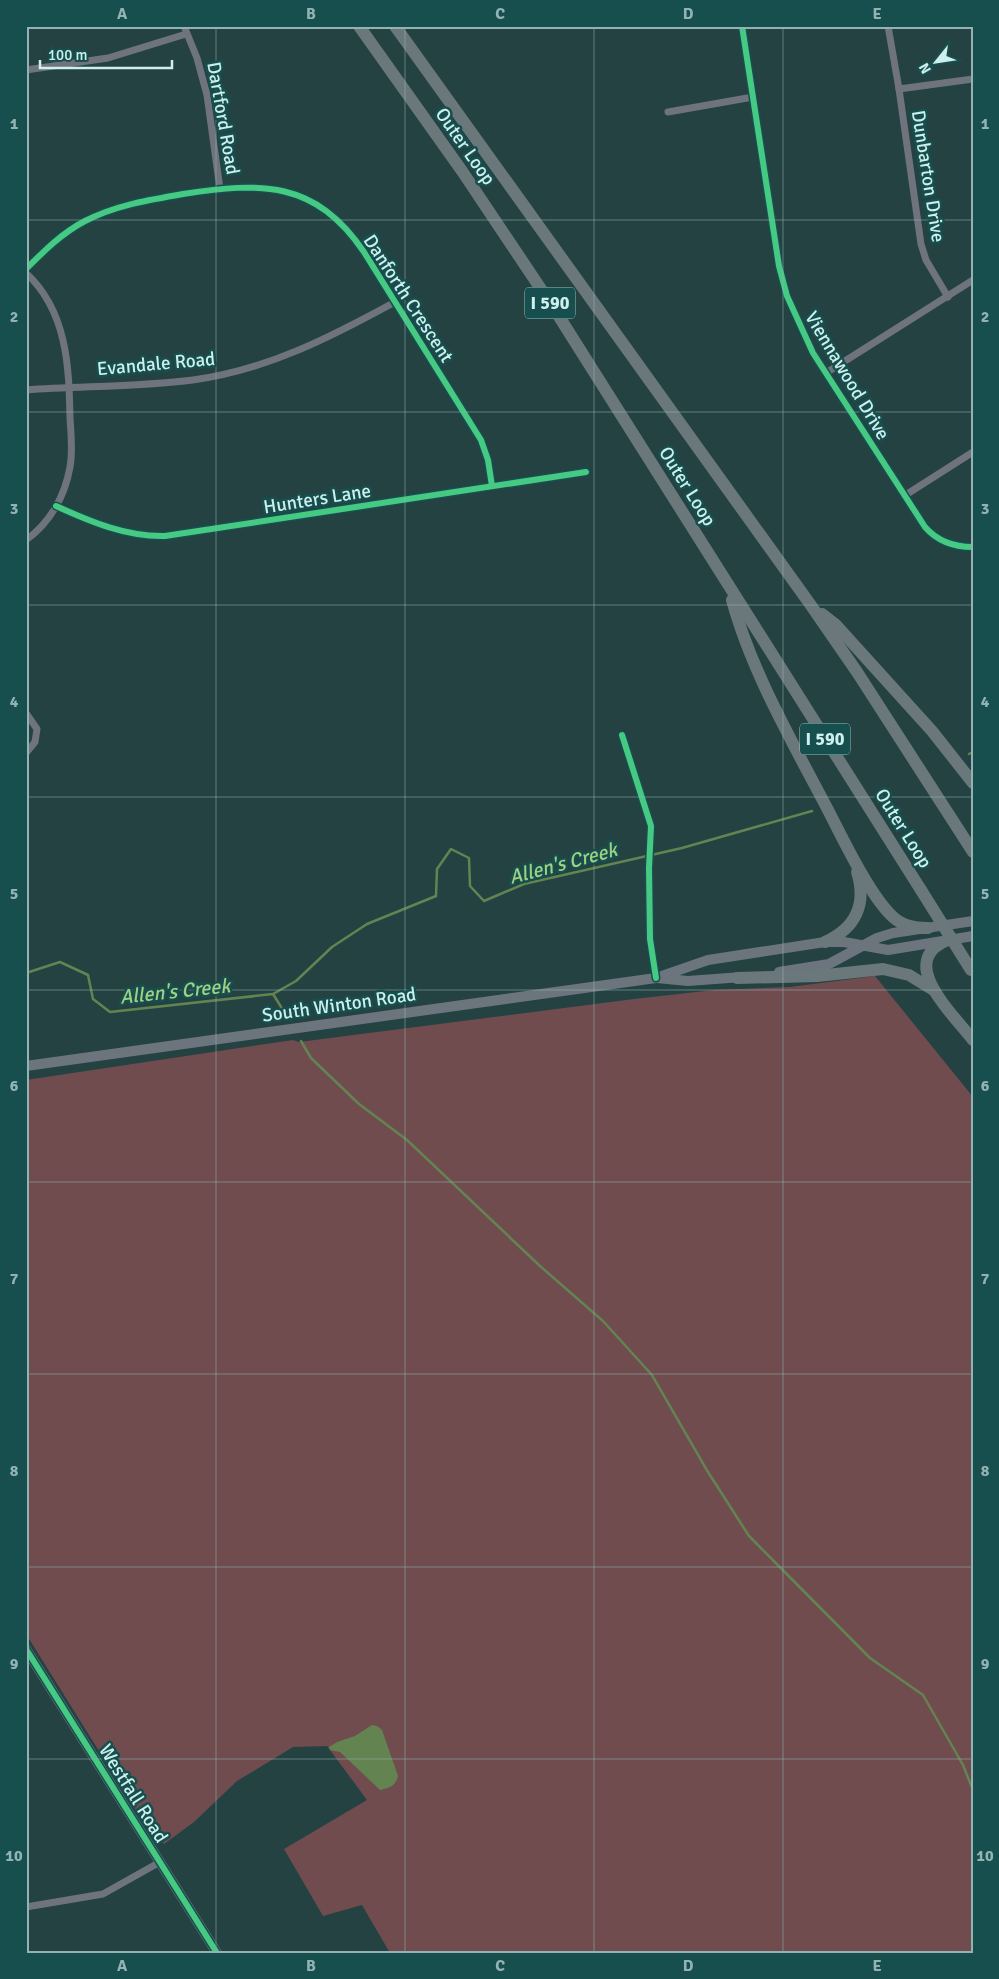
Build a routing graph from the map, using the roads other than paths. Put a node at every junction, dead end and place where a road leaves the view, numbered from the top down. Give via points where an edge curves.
1 (184, 26) edge
2 (358, 26) edge
3 (395, 26) edge
4 (743, 26) edge
5 (888, 26) edge
6 (186, 34) junction
7 (26, 70) edge
8 (973, 79) edge
9 (900, 89) junction
10 (753, 97) junction
11 (668, 112) dead end
12 (220, 189) junction
13 (26, 269) edge
14 (26, 273) edge
15 (973, 280) edge
16 (948, 296) junction
17 (394, 302) junction
18 (826, 373) junction
19 (70, 387) junction
20 (26, 390) edge
21 (973, 452) edge
22 (586, 472) dead end
23 (492, 486) junction
24 (904, 496) junction
25 (56, 506) junction
26 (26, 540) edge
27 (973, 547) edge
28 (729, 588) junction
29 (810, 604) junction
30 (26, 713) edge
31 (622, 735) dead end
32 (26, 753) edge
33 (973, 783) edge
34 (848, 849) junction
35 (973, 852) edge
36 (973, 921) edge
37 (928, 928) junction
38 (973, 936) edge
39 (948, 940) junction
40 (825, 942) junction
41 (864, 946) junction
42 (972, 972) edge
43 (656, 978) junction
44 (736, 978) junction
45 (935, 991) junction
46 (973, 1040) edge
47 (26, 1066) edge
48 (26, 1649) edge
49 (160, 1862) junction
50 (26, 1907) edge
51 (217, 1953) edge

1 - 6 street, Dartford Road
2 - 28 highway, Outer Loop / I 590 via 462,171 553,307
3 - 29 highway, Outer Loop / I 590
4 - 10 street, Viennawood Drive
5 - 9 street, Dunbarton Drive
6 - 7 street via 108,58
6 - 12 street, Dartford Road via 197,58 207,95
8 - 9 street
9 - 16 street, Dunbarton Drive via 921,244 926,260
10 - 11 street
10 - 18 street, Viennawood Drive via 781,276 795,317
12 - 13 street, Danforth Crescent via 144,200 100,214 64,234
12 - 17 street, Danforth Crescent via 265,187 309,200 328,212 355,239
14 - 19 street via 43,292 57,318
15 - 16 street
16 - 18 street
17 - 19 street, Evandale Road via 322,341 277,359 228,373 163,383
17 - 23 street, Danforth Crescent via 481,440
18 - 24 street, Viennawood Drive
19 - 20 street, Evandale Road
19 - 25 street via 71,459 67,481
21 - 24 street
22 - 23 street, Hunters Lane
23 - 25 street, Hunters Lane via 165,536 109,528
24 - 27 street, Viennawood Drive via 934,537 951,545
25 - 26 street via 41,527
28 - 34 highway via 740,627 767,687
28 - 42 highway, Outer Loop / I 590, bridge
29 - 33 highway via 836,625 932,731
29 - 35 highway, Outer Loop / I 590
30 - 32 street via 37,729 35,742
31 - 43 street via 651,826 648,868 650,939
34 - 37 highway via 893,917 909,926
34 - 40 highway via 859,880 861,904 849,927
36 - 37 main road, South Winton Road
37 - 41 main road, South Winton Road via 890,934
38 - 39 main road, South Winton Road
39 - 41 main road, South Winton Road via 888,950
39 - 45 highway via 933,949 926,961 927,978
40 - 41 main road, South Winton Road
40 - 43 main road, South Winton Road via 719,958
41 - 44 main road, South Winton Road via 824,966
43 - 44 main road, South Winton Road via 688,981
43 - 47 main road, South Winton Road
44 - 45 highway via 883,969 909,975
45 - 46 highway
48 - 49 main road, Westfall Road
49 - 50 street via 103,1894
49 - 51 main road, Westfall Road

